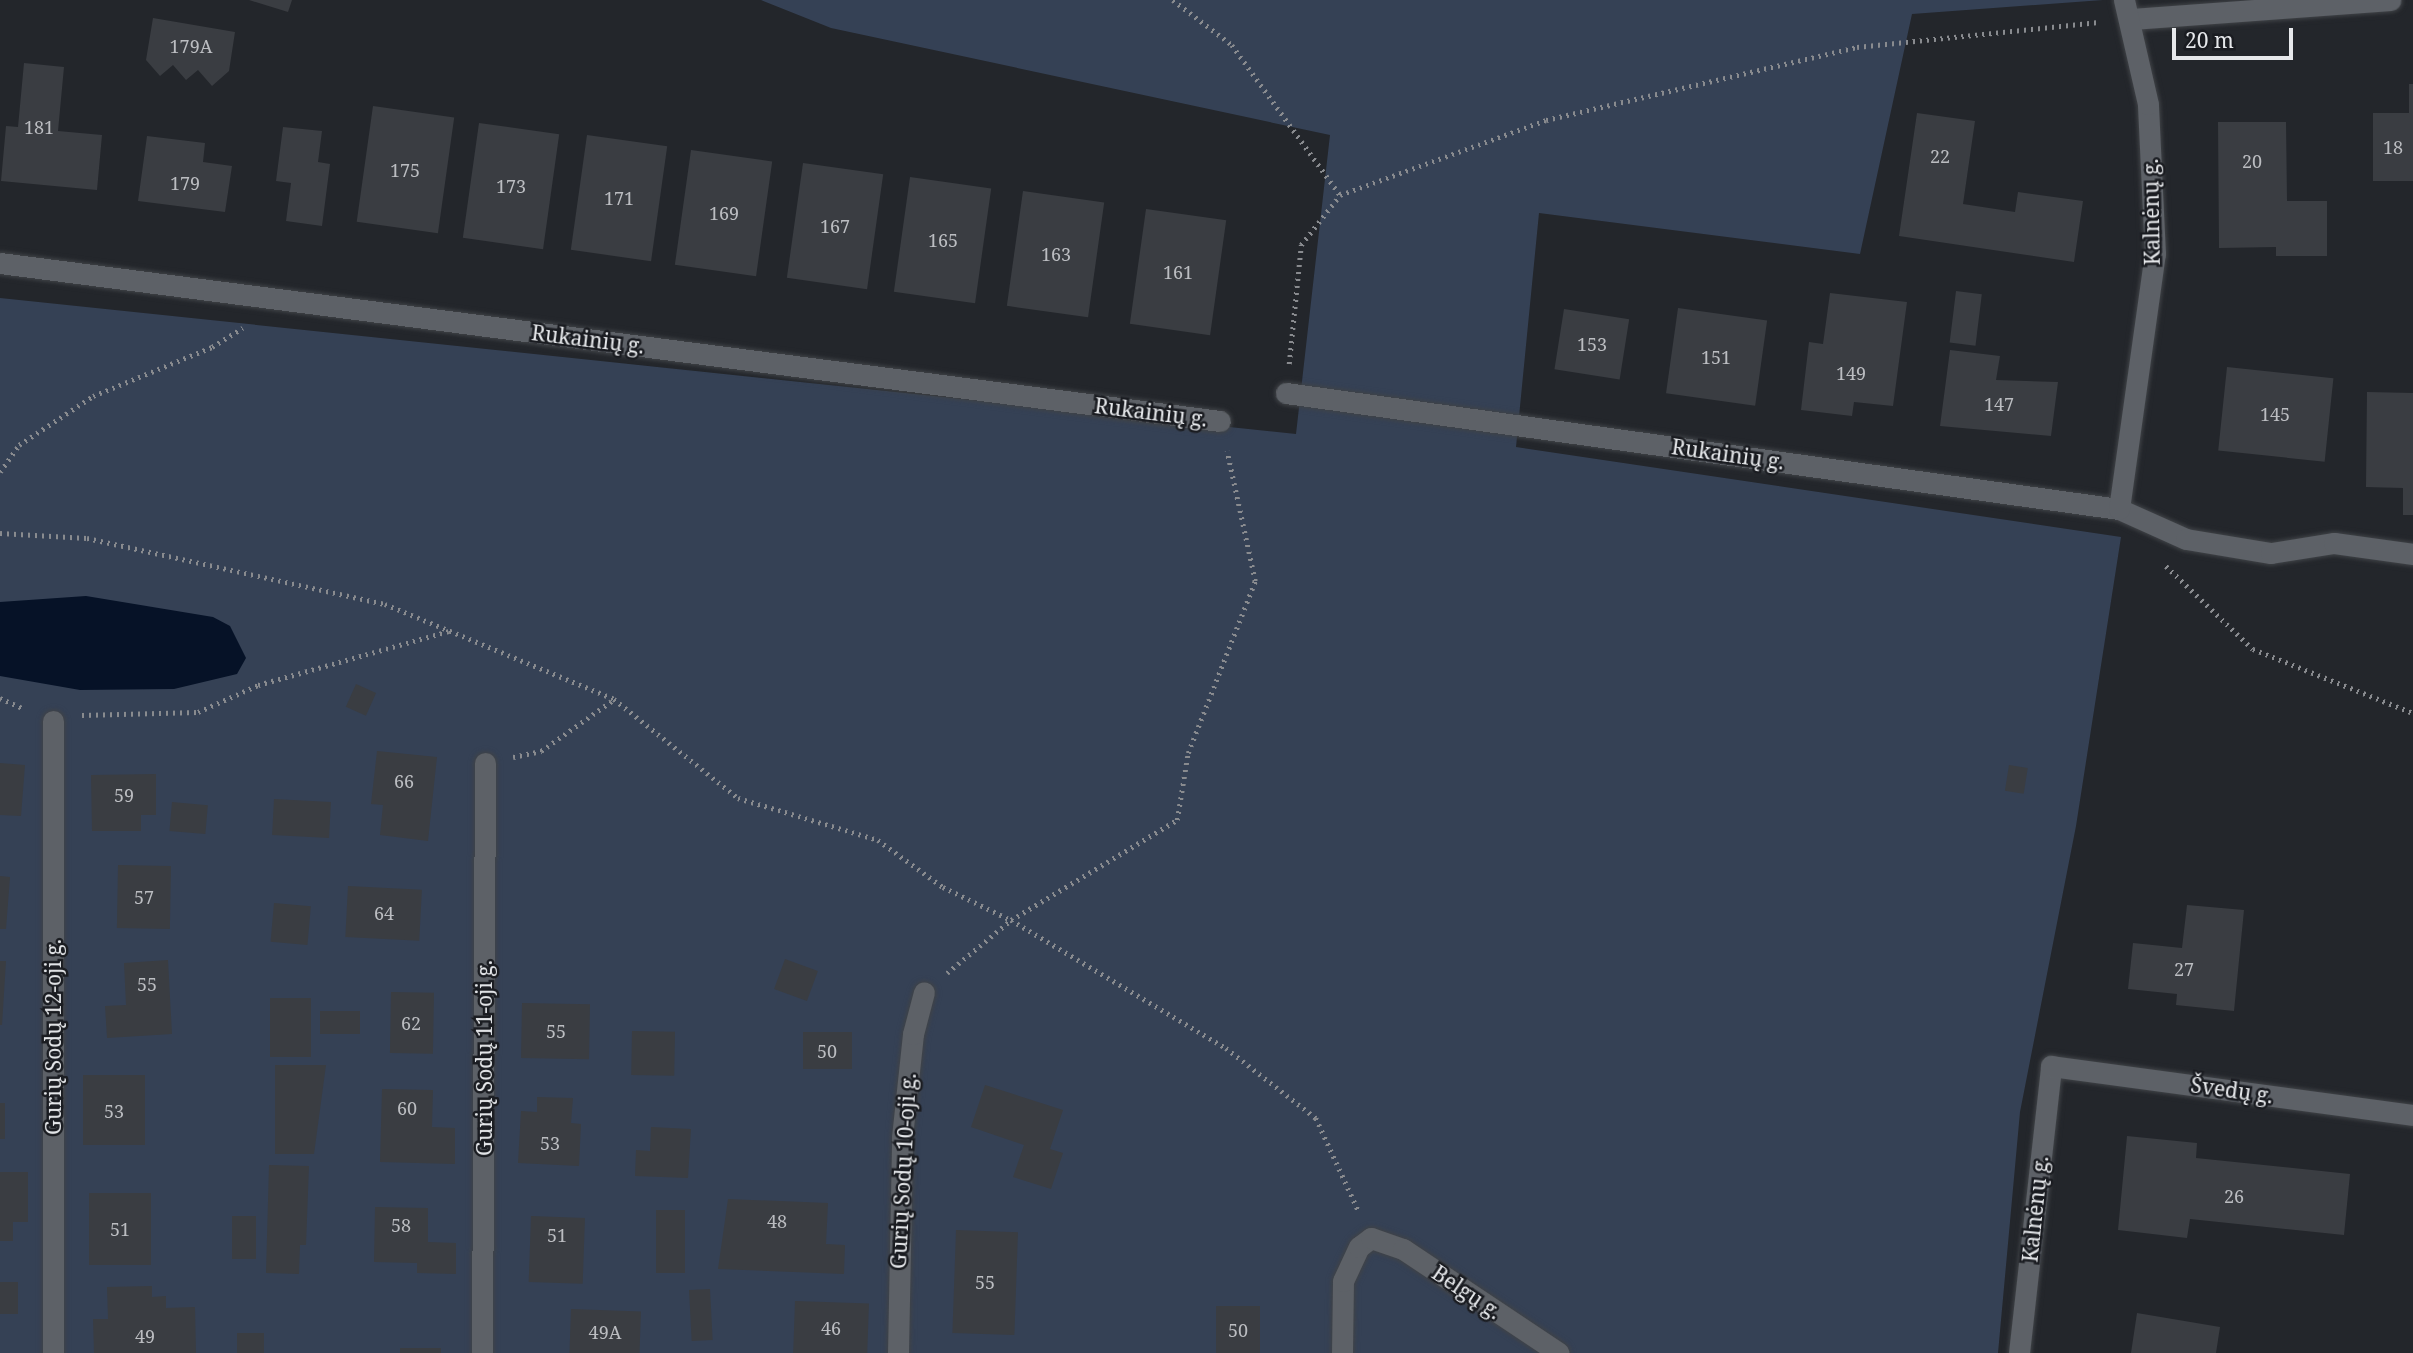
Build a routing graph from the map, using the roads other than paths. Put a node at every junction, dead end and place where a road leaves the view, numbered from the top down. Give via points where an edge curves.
1 (2390, 0) edge
2 (2128, 9) edge
3 (0, 263) edge
4 (1286, 393) road end
5 (1220, 421) road end
6 (2119, 509) junction
7 (2413, 554) edge
8 (53, 721) road end
9 (485, 763) road end
10 (924, 992) road end
11 (2051, 1066) joint
12 (2413, 1115) edge
13 (53, 1353) edge
14 (482, 1353) edge
15 (898, 1353) edge
16 (1342, 1353) edge
17 (1559, 1353) edge
18 (2019, 1353) edge

1 - 2 street
2 - 6 street, Kalnėnų g. via 2148,104 2155,254
3 - 5 street, Rukainių g.
4 - 6 street, Rukainių g.
6 - 7 street, Rukainių g. via 2186,539 2272,553 2334,543
8 - 13 street, Gurių Sodų 12-oji g.
9 - 14 street, Gurių Sodų 11-oji g.
10 - 15 street, Gurių Sodų 10-oji g. via 913,1034 902,1137
11 - 12 street, Švedų g.
11 - 18 street, Kalnėnų g.
16 - 17 street, Belgų g. via 1343,1280 1359,1247 1371,1238 1403,1249

